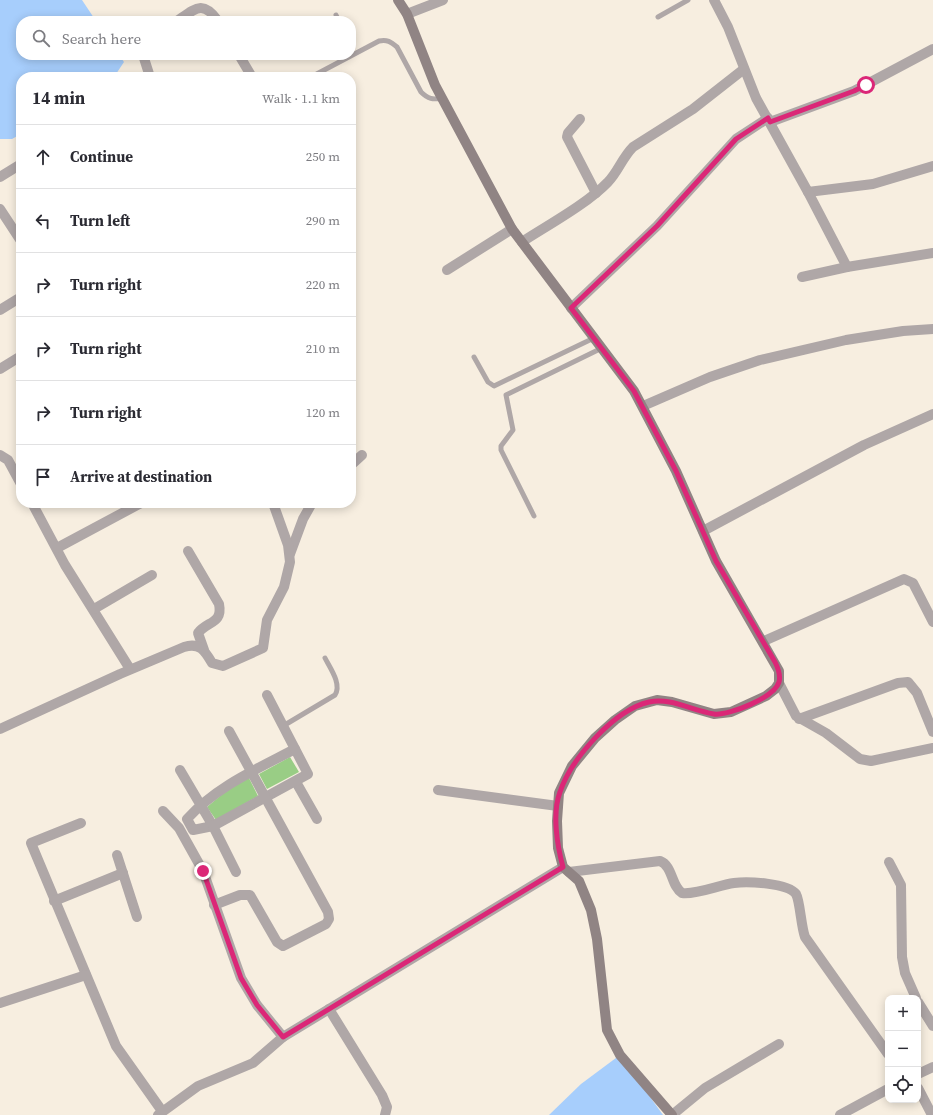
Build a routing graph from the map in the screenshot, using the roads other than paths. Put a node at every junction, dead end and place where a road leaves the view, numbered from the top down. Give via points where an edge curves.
1 (398, 0) edge
2 (443, 0) edge
3 (688, 0) edge
4 (714, 0) edge
5 (205, 3) edge
6 (407, 14) junction
7 (184, 16) edge
8 (215, 16) edge
9 (658, 17) dead end
10 (933, 48) edge
11 (356, 53) edge
12 (145, 60) edge
13 (242, 60) edge
14 (343, 60) edge
15 (744, 69) junction
16 (148, 72) edge
17 (249, 72) edge
18 (321, 72) edge
19 (442, 98) junction
20 (580, 119) dead end
21 (769, 120) junction
22 (933, 166) edge
23 (16, 167) edge
24 (0, 177) edge
25 (808, 192) junction
26 (596, 193) junction
27 (1, 211) edge
28 (512, 229) junction
29 (16, 234) edge
30 (522, 242) junction
31 (933, 253) edge
32 (847, 267) junction
33 (447, 270) dead end
34 (802, 277) dead end
35 (16, 300) edge
36 (571, 308) junction
37 (0, 310) edge
38 (933, 329) edge
39 (594, 338) junction
40 (602, 348) junction
41 (474, 357) dead end
42 (16, 359) edge
43 (0, 369) edge
44 (643, 406) junction
45 (933, 414) edge
46 (0, 455) edge
47 (362, 455) dead end
48 (356, 460) edge
49 (16, 472) edge
50 (35, 508) edge
51 (132, 508) edge
52 (275, 508) edge
53 (309, 508) edge
54 (534, 516) dead end
55 (703, 531) junction
56 (57, 548) junction
57 (188, 551) dead end
58 (290, 554) junction
59 (152, 575) dead end
60 (94, 609) junction
61 (933, 622) edge
62 (764, 641) junction
63 (204, 650) junction
64 (325, 658) dead end
65 (130, 669) junction
66 (779, 683) junction
67 (267, 695) dead end
68 (799, 719) junction
69 (0, 726) edge
70 (283, 726) junction
71 (0, 729) edge
72 (229, 731) dead end
73 (933, 732) edge
74 (933, 748) edge
75 (295, 749) junction
76 (180, 770) dead end
77 (252, 772) junction
78 (296, 782) junction
79 (438, 790) dead end
80 (266, 797) junction
81 (200, 805) junction
82 (558, 806) junction
83 (163, 811) dead end
84 (317, 819) dead end
85 (81, 823) dead end
86 (190, 823) junction
87 (213, 826) junction
88 (179, 828) junction
89 (117, 855) dead end
90 (889, 862) dead end
91 (566, 869) junction
92 (236, 872) dead end
93 (123, 873) junction
94 (54, 901) junction
95 (214, 905) junction
96 (137, 917) dead end
97 (86, 975) junction
98 (914, 995) edge
99 (0, 1003) edge
100 (921, 1007) edge
101 (329, 1009) junction
102 (933, 1026) edge
103 (283, 1037) junction
104 (779, 1044) dead end
105 (885, 1050) edge
106 (933, 1067) edge
107 (921, 1073) edge
108 (885, 1091) edge
109 (921, 1094) edge
110 (160, 1113) edge
111 (385, 1115) edge
112 (672, 1115) edge
113 (840, 1115) edge
114 (932, 1115) edge

1 - 6 street
2 - 6 street
3 - 9 lane
4 - 15 street via 728,27
5 - 7 street
5 - 8 street
6 - 19 street via 423,58
10 - 21 street via 854,91
11 - 19 lane via 379,41 391,42 397,47 421,92 429,99
12 - 16 street
13 - 17 street
14 - 18 lane
15 - 21 street
15 - 26 street via 693,109 633,147 612,177
19 - 28 street
20 - 26 street via 568,132 567,137
21 - 25 street
21 - 36 street via 736,139 657,226
22 - 25 street via 873,184
23 - 24 street
25 - 32 street
26 - 30 street
27 - 29 street
28 - 30 street
28 - 33 street
30 - 36 street
31 - 32 street
32 - 34 street
35 - 37 street
36 - 39 street
38 - 44 street via 846,340 760,360 710,377
39 - 40 street
39 - 41 lane via 494,386 488,382
40 - 44 street
40 - 54 lane via 506,395 513,430 501,446 501,450
42 - 43 street
44 - 55 street
45 - 55 street via 864,445
46 - 49 street via 8,460
47 - 48 street
50 - 56 street
51 - 56 street
52 - 58 street
53 - 58 street via 302,519
55 - 62 street via 716,561
56 - 60 street
57 - 63 street via 219,604 221,612 218,618 198,633
58 - 63 street via 284,587 267,620 263,648 223,666 212,663
59 - 60 street
60 - 65 street
61 - 62 street via 914,583 904,579
62 - 66 street via 779,671
63 - 65 street via 190,645
64 - 70 lane via 336,682 335,695
65 - 71 street
66 - 68 street
66 - 82 street via 766,696 722,714 657,700 635,706 614,720 595,738 572,766 559,793
67 - 70 street
68 - 73 street via 898,683 908,682 917,693
68 - 74 street via 826,733 864,761 871,762
69 - 71 street
70 - 75 street
72 - 77 street
75 - 77 street
75 - 78 street via 308,774
76 - 81 street
77 - 80 street
77 - 81 street via 227,784
78 - 80 street
78 - 84 street
79 - 82 street
80 - 87 street
80 - 95 street via 328,912 328,921 283,946 277,942 250,895 240,895
81 - 86 street via 188,819
81 - 87 street
82 - 91 street via 558,848
83 - 88 street
85 - 94 street via 31,843
86 - 87 street via 193,830
86 - 88 street
87 - 92 street
88 - 95 street via 203,871
89 - 93 street
90 - 98 street via 902,885 902,957 907,980
91 - 101 street
91 - 105 street via 660,861 667,867 676,887 682,893 734,883 778,886 792,890 798,900 805,937
91 - 112 street via 579,881 591,910 611,1039 620,1055
93 - 94 street
93 - 96 street
94 - 97 street
95 - 103 street via 241,978 257,1005
97 - 99 street
97 - 110 street via 116,1046
100 - 102 street
101 - 103 street
101 - 111 street via 384,1098 387,1107
103 - 110 street via 253,1063 198,1086
104 - 112 street via 705,1088
106 - 107 street
108 - 113 street
109 - 114 street

